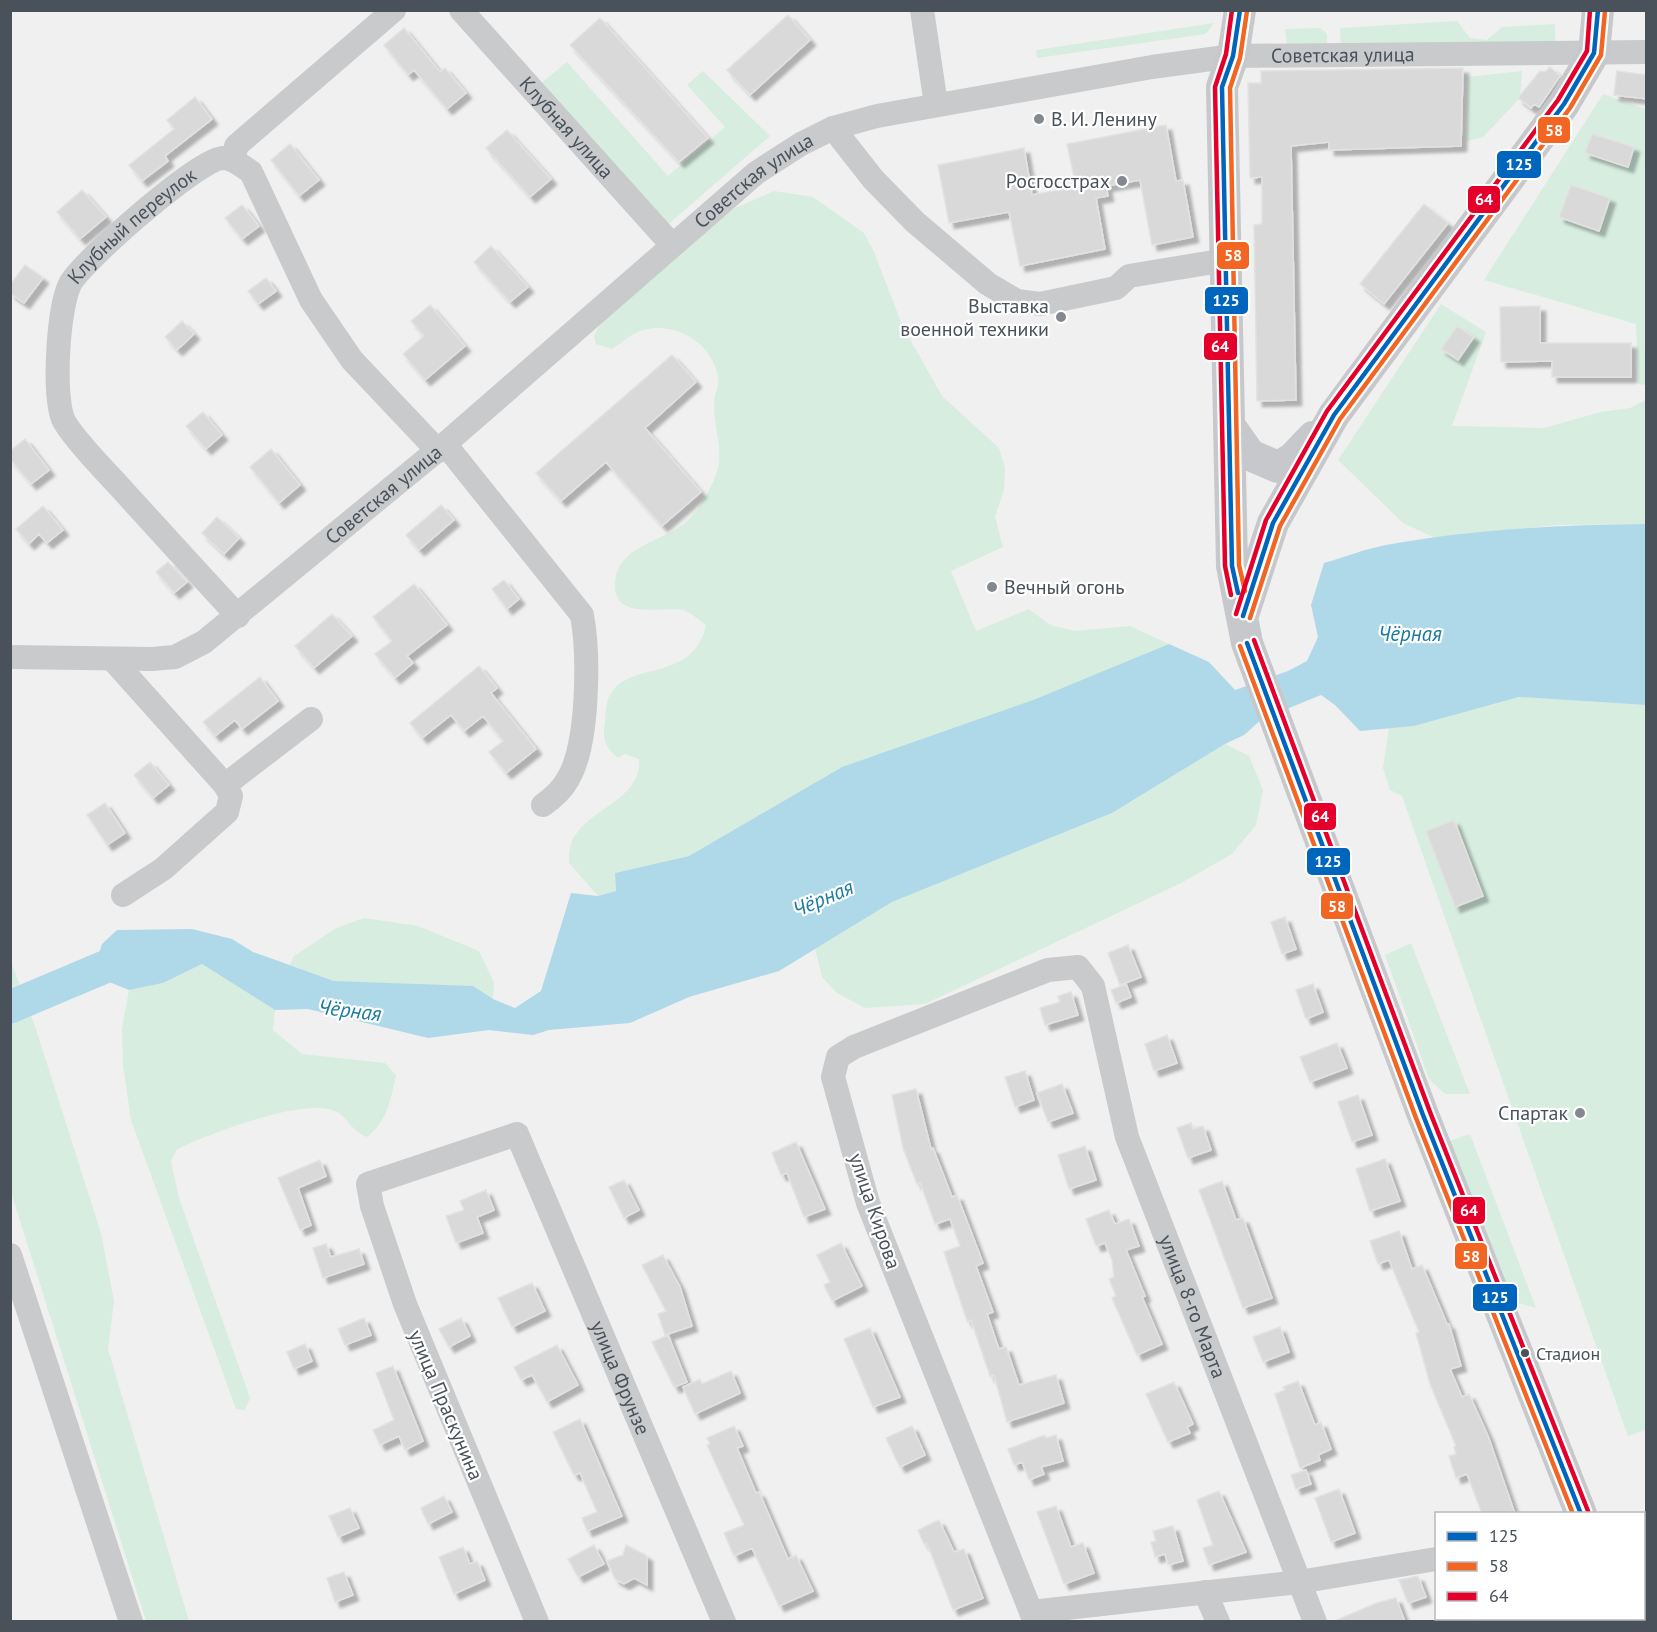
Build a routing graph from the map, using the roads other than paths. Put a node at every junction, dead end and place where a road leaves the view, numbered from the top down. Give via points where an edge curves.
1 (394, 10) edge
2 (460, 10) edge
3 (922, 10) edge
4 (1239, 10) edge
5 (1598, 10) edge
6 (1647, 52) edge
7 (1594, 53) junction
8 (1233, 56) junction
9 (936, 105) junction
10 (833, 128) junction
11 (234, 160) junction
12 (672, 245) junction
13 (1226, 260) junction
14 (1334, 415) junction
15 (1231, 428) junction
16 (442, 448) junction
17 (238, 616) junction
18 (1245, 630) junction
19 (10, 657) edge
20 (114, 660) junction
21 (311, 719) dead end
22 (225, 785) junction
23 (543, 805) dead end
24 (123, 895) dead end
25 (1093, 986) joint
26 (517, 1134) joint
27 (10, 1255) edge
28 (1580, 1512) edge
29 (1435, 1559) edge
30 (1299, 1582) junction
31 (1205, 1592) junction
32 (1034, 1617) edge
33 (131, 1622) edge
34 (537, 1622) edge
35 (724, 1622) edge
36 (1218, 1622) edge
37 (1314, 1622) edge

1 - 11 street via 236,146
2 - 12 street, Клубная улица
3 - 9 street
4 - 8 main road
5 - 7 main road
6 - 7 street, Советская улица
7 - 8 street, Советская улица
7 - 14 main road via 1564,104
8 - 9 street, Советская улица
8 - 13 main road via 1222,87
9 - 10 street, Советская улица
10 - 12 street, Советская улица via 756,173
10 - 13 street via 873,179 934,240 988,284 1017,301 1051,302 1116,288 1129,276
11 - 16 street via 251,172 310,300 352,360
11 - 17 street, Клубный переулок via 221,158 204,165 117,233 72,281 63,301 57,367 63,419 94,460
12 - 16 street, Советская улица
13 - 15 main road
14 - 15 main road via 1292,459 1278,467 1250,454
14 - 18 main road via 1273,523
15 - 18 main road via 1232,566
16 - 17 street, Советская улица
16 - 23 street via 582,615 587,643 582,738 570,778
17 - 20 street, Советская улица via 176,657
18 - 28 main road via 1284,747 1423,1115
19 - 20 street, Советская улица
20 - 22 street
21 - 22 street
22 - 24 street via 231,796 227,812 163,869
25 - 30 street, улица 8-го Марта via 1127,1137
25 - 32 street, улица Кирова via 1078,967 1048,970 854,1047 838,1057 833,1077 868,1203
26 - 34 street, улица Праскунина via 369,1184 372,1206 405,1304
26 - 35 street, улица Фрунзе
27 - 33 street
29 - 30 street
30 - 31 street
30 - 37 street, улица 8-го Марта
31 - 32 street
31 - 36 street

